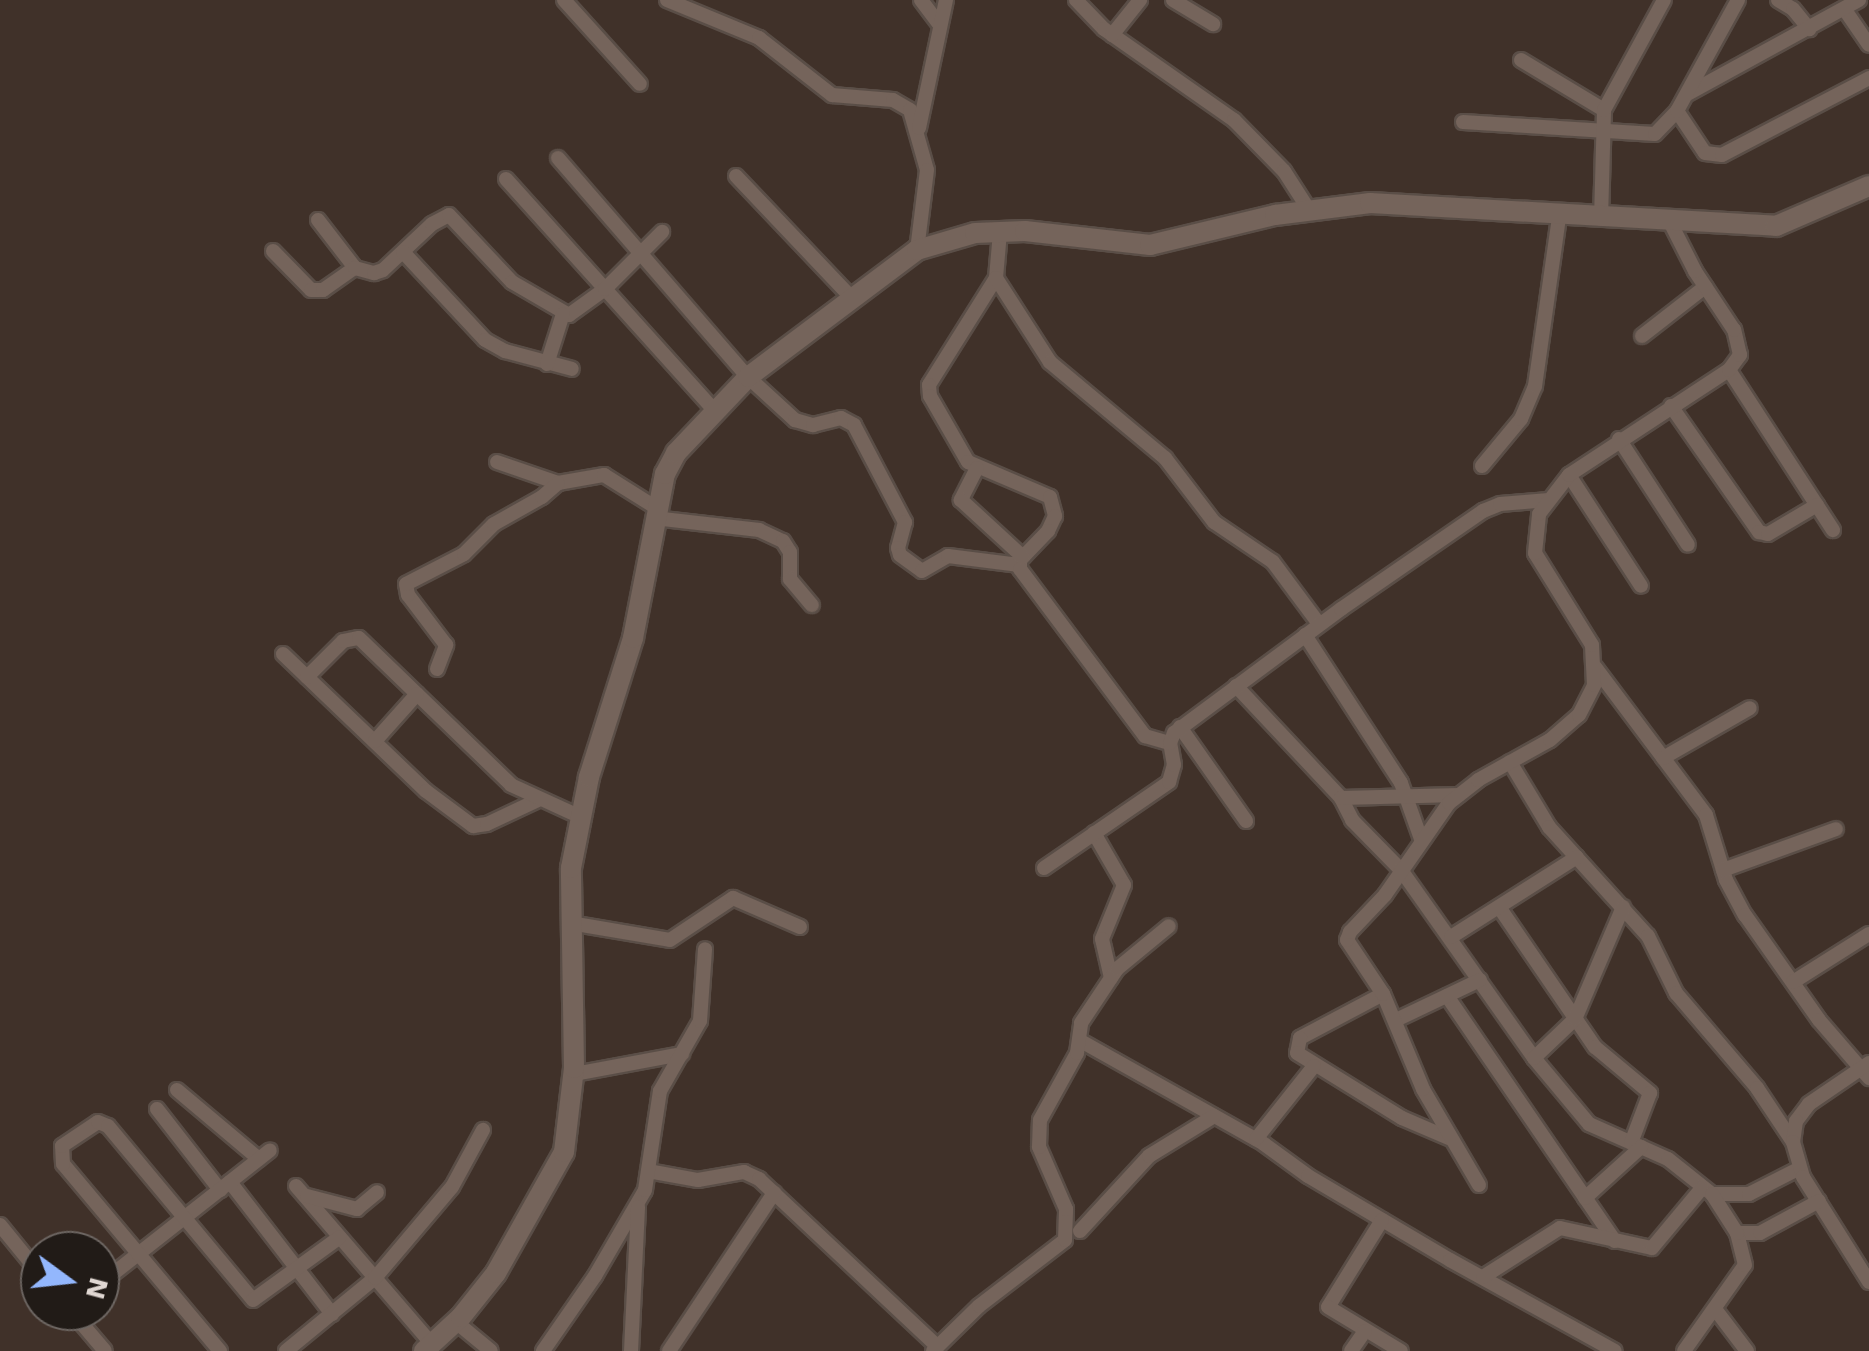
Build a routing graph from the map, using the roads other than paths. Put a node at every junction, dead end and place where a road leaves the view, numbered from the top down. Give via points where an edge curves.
1 (564, 0) edge
2 (667, 0) edge
3 (921, 0) edge
4 (946, 0) edge
5 (1076, 0) edge
6 (1140, 0) edge
7 (1174, 0) edge
8 (1664, 0) edge
9 (1738, 0) edge
10 (1778, 0) edge
11 (1854, 3) edge
12 (939, 24) junction
13 (1213, 24) dead end
14 (1808, 29) junction
15 (1112, 35) junction
16 (1869, 45) edge
17 (1521, 60) dead end
18 (1869, 78) edge
19 (640, 84) dead end
20 (1686, 95) junction
21 (1604, 110) junction
22 (1677, 110) junction
23 (1463, 122) dead end
24 (918, 129) junction
25 (1600, 130) junction
26 (558, 158) dead end
27 (736, 176) dead end
28 (506, 179) dead end
29 (1869, 186) edge
30 (1309, 210) junction
31 (1559, 217) junction
32 (1602, 219) junction
33 (318, 220) dead end
34 (1670, 222) junction
35 (662, 232) dead end
36 (1000, 232) junction
37 (917, 250) junction
38 (273, 251) dead end
39 (402, 252) junction
40 (642, 252) junction
41 (355, 268) junction
42 (996, 278) junction
43 (1705, 287) junction
44 (605, 289) junction
45 (851, 297) junction
46 (563, 314) junction
47 (1642, 336) dead end
48 (547, 364) junction
49 (572, 370) dead end
50 (1729, 370) junction
51 (748, 376) junction
52 (1671, 406) junction
53 (715, 410) junction
54 (1618, 439) junction
55 (497, 462) dead end
56 (1482, 466) dead end
57 (977, 468) junction
58 (1570, 475) junction
59 (558, 483) junction
60 (1550, 500) junction
61 (1817, 505) junction
62 (654, 512) junction
63 (1833, 530) dead end
64 (1688, 544) dead end
65 (1021, 561) junction
66 (1641, 586) dead end
67 (812, 605) dead end
68 (1319, 624) junction
69 (1306, 634) junction
70 (283, 654) dead end
71 (1595, 667) junction
72 (437, 668) dead end
73 (307, 677) junction
74 (1236, 686) junction
75 (417, 694) junction
76 (1750, 708) dead end
77 (1180, 727) junction
78 (374, 742) junction
79 (1170, 743) junction
80 (1663, 758) junction
81 (1510, 762) junction
82 (1460, 794) junction
83 (1405, 796) junction
84 (1341, 798) junction
85 (538, 800) junction
86 (581, 817) junction
87 (1246, 821) dead end
88 (1836, 829) dead end
89 (1094, 833) junction
90 (1421, 839) junction
91 (1577, 858) junction
92 (1044, 868) dead end
93 (1400, 870) junction
94 (1723, 870) junction
95 (1499, 907) junction
96 (1623, 907) junction
97 (570, 923) junction
98 (1169, 926) dead end
99 (800, 927) dead end
100 (1869, 934) edge
101 (1452, 938) junction
102 (705, 949) dead end
103 (1111, 978) junction
104 (1480, 980) junction
105 (1793, 982) junction
106 (1384, 994) junction
107 (1447, 996) junction
108 (1574, 1019) junction
109 (1396, 1020) junction
110 (1079, 1040) junction
111 (682, 1054) junction
112 (1534, 1058) junction
113 (1314, 1066) junction
114 (1866, 1070) edge
115 (574, 1074) junction
116 (177, 1090) dead end
117 (156, 1109) dead end
118 (1214, 1116) junction
119 (484, 1130) dead end
120 (1256, 1139) junction
121 (1451, 1139) junction
122 (1793, 1142) junction
123 (1636, 1145) junction
124 (1800, 1168) junction
125 (648, 1170) junction
126 (1479, 1185) dead end
127 (225, 1186) junction
128 (1707, 1191) junction
129 (377, 1192) dead end
130 (774, 1192) junction
131 (1585, 1198) junction
132 (1818, 1201) junction
133 (638, 1207) junction
134 (182, 1220) junction
135 (1382, 1220) junction
136 (0, 1225) edge
137 (1080, 1231) dead end
138 (1737, 1233) junction
139 (340, 1237) junction
140 (1615, 1241) junction
141 (20, 1250) edge
142 (137, 1255) junction
143 (120, 1268) edge
144 (298, 1269) junction
145 (1483, 1277) junction
146 (375, 1278) junction
147 (1869, 1282) edge
148 (1714, 1309) junction
149 (332, 1314) junction
150 (456, 1322) junction
151 (88, 1331) edge
152 (1364, 1331) junction
153 (428, 1348) edge
154 (936, 1349) edge
155 (105, 1351) edge
156 (220, 1351) edge
157 (286, 1351) edge
158 (491, 1351) edge
159 (543, 1351) edge
160 (631, 1351) edge
161 (669, 1351) edge
162 (1351, 1351) edge
163 (1401, 1351) edge
164 (1615, 1351) edge
165 (1684, 1351) edge
166 (1747, 1351) edge

1 - 19 street
2 - 24 street via 759,38 832,95 902,102
3 - 12 street
4 - 12 street
5 - 15 street
6 - 15 street
7 - 13 street
8 - 21 street
9 - 20 street
10 - 14 street
11 - 14 street
11 - 16 street
12 - 24 street
14 - 20 street
15 - 30 street via 1234,120 1284,171
17 - 21 street
18 - 22 street via 1722,155 1705,153
20 - 22 street
21 - 25 street
22 - 25 street via 1655,134
23 - 25 street
24 - 37 street via 927,170
25 - 32 street
26 - 40 street
27 - 45 street
28 - 44 street
29 - 34 street via 1776,226
30 - 31 street via 1370,203
30 - 36 street via 1150,245
31 - 32 street
31 - 56 street via 1535,386 1522,418
32 - 34 street
33 - 41 street
34 - 43 street
35 - 40 street
36 - 37 street
36 - 42 street
37 - 45 street
38 - 41 street via 311,290 323,290
39 - 41 street via 374,273
39 - 46 street via 449,215 512,282
39 - 48 street via 485,340
40 - 44 street
40 - 51 street
42 - 57 street via 930,385 962,454
42 - 68 street via 1050,362 1164,458 1214,522 1273,562
43 - 47 street
43 - 50 street via 1740,348
44 - 46 street via 574,315
44 - 53 street
45 - 51 street
46 - 48 street
48 - 49 street
50 - 52 street
50 - 61 street
51 - 53 street
51 - 65 street via 795,420 813,425 841,418 854,425 905,522 900,555 922,571 948,556
52 - 54 street
52 - 61 street via 1759,532 1768,534
53 - 62 street via 676,453
54 - 58 street
54 - 64 street
55 - 59 street
57 - 65 street via 961,500
57 - 65 street via 1043,491 1056,506 1048,532
58 - 60 street
58 - 66 street
59 - 62 street via 604,474
59 - 72 street via 494,524 464,554 406,584 446,645
60 - 68 street via 1483,511
60 - 71 street via 1536,524 1535,552 1578,616
61 - 63 street
62 - 67 street via 759,530 783,541 790,579
62 - 86 street via 633,638
65 - 79 street via 1145,736
68 - 69 street
69 - 74 street
69 - 83 street
70 - 73 street
71 - 80 street
71 - 81 street via 1579,715
73 - 75 street via 354,636
73 - 78 street
74 - 77 street
74 - 84 street
75 - 78 street
75 - 85 street via 511,785
76 - 80 street
77 - 79 street
77 - 87 street
78 - 85 street via 474,826
79 - 89 street via 1169,782
80 - 94 street via 1706,816
81 - 82 street
81 - 91 street
82 - 83 street
82 - 90 street
83 - 84 street
83 - 90 street
84 - 93 street via 1352,820
85 - 86 street
86 - 97 street
88 - 94 street
89 - 92 street
89 - 103 street via 1124,885 1102,939
90 - 93 street
91 - 95 street
91 - 96 street
93 - 101 street
93 - 106 street via 1347,940
94 - 105 street via 1745,915
95 - 101 street
95 - 108 street
96 - 108 street
96 - 122 street via 1648,936 1676,992
97 - 99 street via 670,940 733,898
97 - 115 street
98 - 103 street
100 - 105 street
101 - 104 street
102 - 111 street via 700,1022
103 - 110 street via 1081,1023
104 - 107 street
104 - 112 street
105 - 114 street
106 - 109 street
106 - 113 street via 1300,1038 1297,1053
107 - 109 street
107 - 131 street
108 - 112 street
108 - 123 street via 1595,1047 1650,1093
109 - 121 street
110 - 118 street
110 - 154 street via 1037,1138 1066,1209 1064,1240
111 - 115 street
111 - 125 street via 660,1091
112 - 123 street via 1589,1124
113 - 120 street
113 - 121 street
114 - 122 street via 1809,1104 1796,1121
115 - 150 street via 570,1124 554,1175 496,1273
116 - 127 street via 265,1155
117 - 127 street
118 - 120 street
118 - 137 street via 1149,1156
119 - 146 street via 452,1187
120 - 135 street
121 - 126 street
122 - 124 street
123 - 128 street via 1668,1159
123 - 131 street
124 - 128 street via 1749,1194
124 - 132 street
125 - 130 street via 698,1180 744,1172
125 - 133 street
127 - 134 street
127 - 144 street
128 - 138 street
128 - 140 street via 1652,1248
129 - 139 street via 357,1209 300,1190
130 - 154 street
130 - 161 street
131 - 140 street
132 - 138 street via 1760,1233
132 - 147 street
133 - 159 street
133 - 160 street
134 - 142 street
134 - 142 street via 108,1126 98,1122 62,1146 63,1164
134 - 144 street via 252,1300
135 - 145 street
135 - 152 street via 1328,1307
136 - 141 street
138 - 148 street via 1745,1265
139 - 144 street
139 - 146 street
140 - 145 street via 1560,1228
142 - 143 street
142 - 156 street
144 - 149 street
145 - 164 street
146 - 149 street
146 - 153 street
148 - 165 street
148 - 166 street
149 - 157 street
150 - 153 street
150 - 158 street
151 - 155 street
152 - 162 street
152 - 163 street

